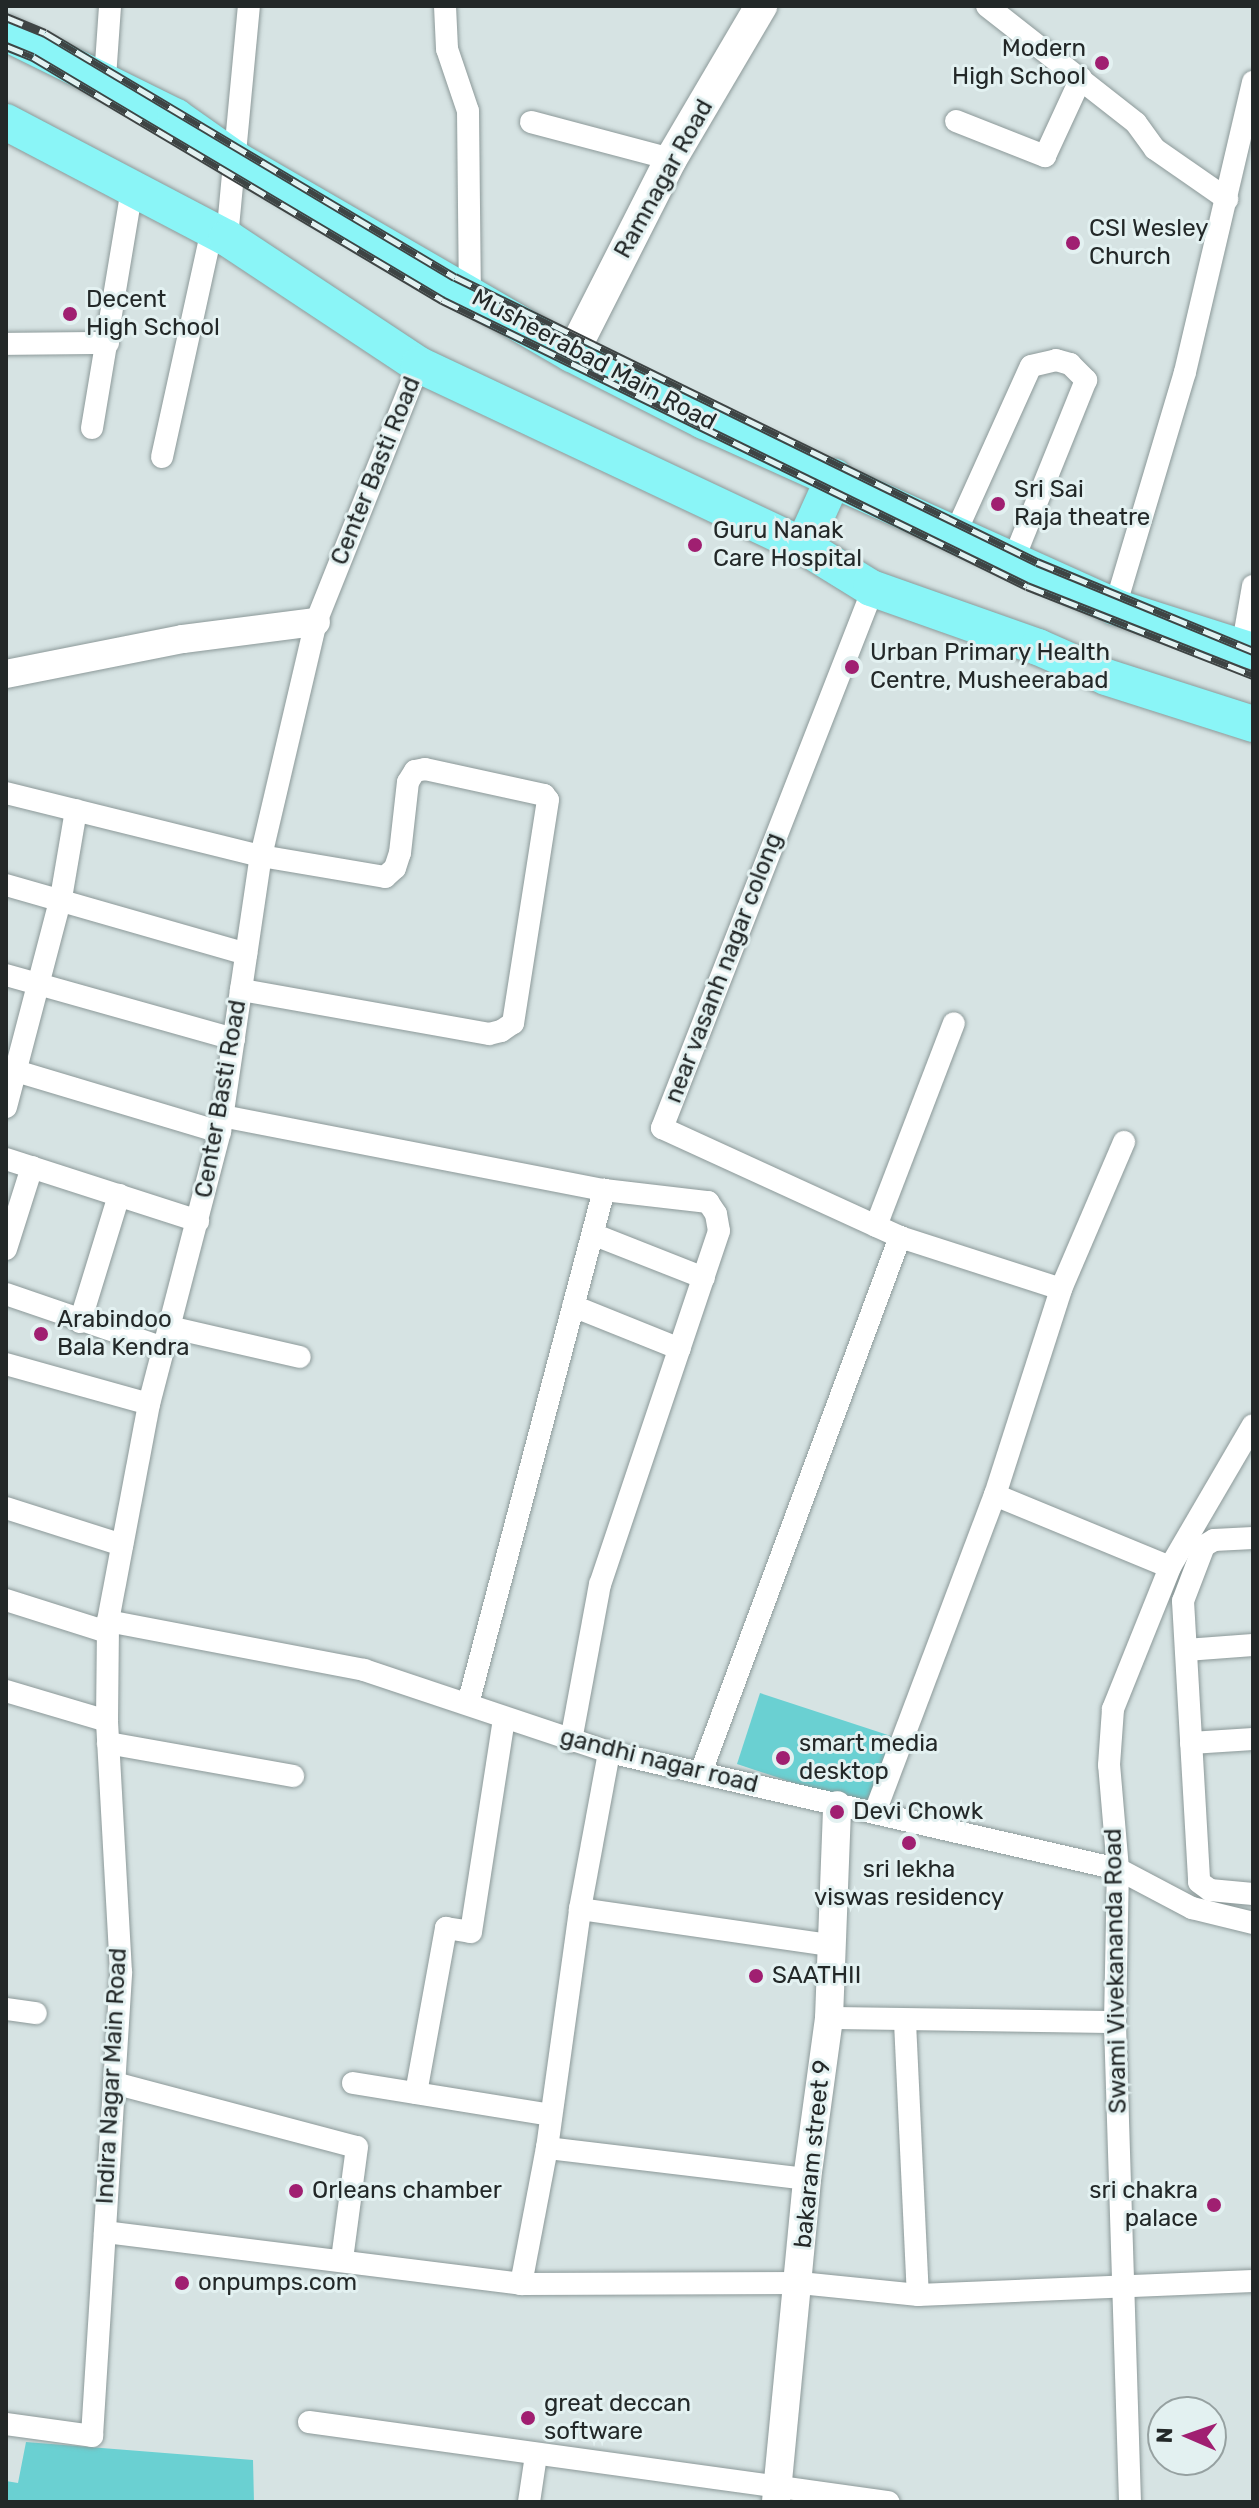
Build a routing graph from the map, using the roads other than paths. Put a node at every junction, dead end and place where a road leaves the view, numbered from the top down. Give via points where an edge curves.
1 (110, 6) edge
2 (249, 6) edge
3 (445, 6) edge
4 (761, 6) edge
5 (987, 6) edge
6 (6, 33) edge
7 (105, 78) junction
8 (1081, 78) junction
9 (1253, 82) edge
10 (956, 121) dead end
11 (6, 122) edge
12 (531, 122) dead end
13 (671, 159) junction
14 (237, 160) junction
15 (132, 190) junction
16 (1227, 199) junction
17 (220, 234) junction
18 (470, 294) junction
19 (108, 343) junction
20 (6, 344) edge
21 (572, 354) junction
22 (419, 365) junction
23 (92, 428) dead end
24 (162, 457) dead end
25 (834, 477) junction
26 (955, 534) junction
27 (803, 546) junction
28 (1013, 561) junction
29 (1253, 586) edge
30 (873, 589) junction
31 (1115, 607) junction
32 (316, 622) junction
33 (1248, 650) edge
34 (6, 674) edge
35 (1253, 724) edge
36 (6, 793) edge
37 (76, 810) junction
38 (261, 856) junction
39 (6, 885) edge
40 (61, 898) junction
41 (246, 954) junction
42 (6, 975) edge
43 (39, 983) junction
44 (241, 990) junction
45 (954, 1023) dead end
46 (234, 1039) junction
47 (12, 1069) edge
48 (6, 1107) edge
49 (221, 1124) junction
50 (1124, 1142) dead end
51 (6, 1159) edge
52 (32, 1167) junction
53 (604, 1190) junction
54 (119, 1195) junction
55 (198, 1221) junction
56 (876, 1226) junction
57 (595, 1235) junction
58 (900, 1237) junction
59 (6, 1249) edge
60 (704, 1278) junction
61 (1061, 1289) junction
62 (6, 1294) edge
63 (573, 1306) junction
64 (80, 1322) junction
65 (167, 1338) junction
66 (680, 1349) junction
67 (300, 1357) dead end
68 (6, 1364) edge
69 (149, 1404) junction
70 (1253, 1425) edge
71 (995, 1495) junction
72 (6, 1508) edge
73 (1253, 1538) edge
74 (122, 1545) junction
75 (1170, 1567) junction
76 (6, 1600) edge
77 (108, 1626) junction
78 (1253, 1645) edge
79 (1186, 1650) junction
80 (6, 1691) edge
81 (468, 1704) junction
82 (504, 1719) junction
83 (108, 1732) junction
84 (1253, 1739) edge
85 (571, 1741) junction
86 (1191, 1743) junction
87 (609, 1752) junction
88 (701, 1772) junction
89 (293, 1776) dead end
90 (837, 1805) junction
91 (875, 1812) junction
92 (1118, 1869) junction
93 (1253, 1894) edge
94 (580, 1909) junction
95 (1253, 1923) edge
96 (831, 1945) junction
97 (6, 2009) edge
98 (36, 2013) dead end
99 (829, 2018) junction
100 (905, 2022) junction
101 (1115, 2022) junction
102 (114, 2083) junction
103 (353, 2083) dead end
104 (416, 2093) junction
105 (550, 2115) junction
106 (547, 2148) junction
107 (807, 2179) junction
108 (105, 2232) junction
109 (342, 2260) junction
110 (1253, 2281) edge
111 (800, 2283) junction
112 (521, 2284) junction
113 (1124, 2285) junction
114 (918, 2295) junction
115 (309, 2422) dead end
116 (6, 2424) edge
117 (536, 2455) junction
118 (776, 2496) edge
119 (529, 2502) edge
120 (888, 2502) edge
121 (1130, 2502) edge

1 - 7 street
2 - 14 street
3 - 18 street via 447,49 468,111
4 - 13 main road, Ramnagar Road
5 - 8 street
6 - 7 main road, Musheerabad Main Road
7 - 14 main road, Musheerabad Main Road via 176,117
8 - 10 street via 1045,156
8 - 16 street via 1136,123 1155,149
9 - 16 street
11 - 15 main road
12 - 13 street
13 - 21 main road, Ramnagar Road
14 - 17 street
14 - 18 main road, Musheerabad Main Road
15 - 17 main road
15 - 19 street
16 - 31 street via 1185,372
17 - 22 main road
17 - 24 street
18 - 21 main road, Musheerabad Main Road
19 - 20 street
19 - 23 street
21 - 25 main road, Musheerabad Main Road via 704,421
22 - 27 main road
22 - 32 street, Center Basti Road
25 - 26 main road, Musheerabad Main Road
25 - 27 main road
26 - 28 main road, Musheerabad Main Road
26 - 28 street via 1031,366 1056,360 1070,364 1086,380
27 - 30 main road
28 - 31 main road, Musheerabad Main Road
29 - 33 street
30 - 35 main road via 1038,647 1106,677
30 - 56 street, near vasanh nagar colong via 662,1128
31 - 33 main road, Musheerabad Main Road
32 - 34 street via 183,639
32 - 38 street, Center Basti Road
36 - 37 street
37 - 38 street
37 - 40 street
38 - 41 street, Center Basti Road
38 - 44 street via 385,877 400,853 408,782 425,769 548,800 513,1023 501,1031 489,1034
39 - 40 street
40 - 41 street
40 - 43 street
41 - 44 street, Center Basti Road
42 - 43 street
43 - 46 street
43 - 47 street
44 - 46 street, Center Basti Road
45 - 56 street
46 - 49 street, Center Basti Road
47 - 48 street
47 - 49 street
49 - 53 street
49 - 55 street, Center Basti Road
50 - 61 street
51 - 52 street
52 - 54 street
52 - 59 street
53 - 57 street
53 - 60 street via 708,1202 719,1231
54 - 55 street
54 - 64 street
55 - 65 street, Center Basti Road
56 - 58 street
57 - 60 street
57 - 63 street
58 - 61 street
58 - 88 street
60 - 66 street
61 - 71 street
62 - 64 street
63 - 66 street
63 - 81 street
64 - 65 street
65 - 67 street
65 - 69 street, Center Basti Road
66 - 85 street via 600,1584
68 - 69 street
69 - 74 street, Center Basti Road
70 - 75 street, Swami Vivekananda Road
71 - 75 street
71 - 91 street
72 - 74 street
73 - 79 street via 1204,1546 1183,1601
74 - 77 street, Center Basti Road
75 - 92 street, Swami Vivekananda Road via 1113,1709 1109,1765
76 - 77 street, gandhi nagar road
77 - 81 street, gandhi nagar road via 364,1670
77 - 83 street, Indira Nagar Main Road
78 - 79 street
79 - 86 street
80 - 83 street
81 - 82 street, gandhi nagar road
82 - 85 street, gandhi nagar road
82 - 104 street via 471,1932 446,1928
83 - 89 street
83 - 102 street, Indira Nagar Main Road via 121,1972
84 - 86 street
85 - 87 street, gandhi nagar road
86 - 93 street via 1199,1882 1210,1890
87 - 88 street, gandhi nagar road
87 - 94 street
88 - 90 street, gandhi nagar road
90 - 91 street, gandhi nagar road
90 - 96 street, bakaram street 9
91 - 92 street, gandhi nagar road
92 - 95 street, gandhi nagar road via 1192,1908
92 - 101 street, Swami Vivekananda Road
94 - 96 street
94 - 105 street
96 - 99 street, bakaram street 9
97 - 98 street
99 - 100 street
99 - 107 street, bakaram street 9
100 - 101 street
100 - 114 street
101 - 113 street, Swami Vivekananda Road
102 - 108 street, Indira Nagar Main Road
102 - 109 street via 357,2147
103 - 104 street
104 - 105 street
105 - 106 street
106 - 107 street
106 - 112 street
107 - 111 street, bakaram street 9
108 - 109 street
108 - 116 street, Indira Nagar Main Road via 92,2436
109 - 112 street
110 - 113 street
111 - 112 street
111 - 114 street
111 - 118 street, bakaram street 9
113 - 114 street
113 - 121 street, Swami Vivekananda Road
115 - 117 street
117 - 118 street
117 - 119 street
118 - 120 street

